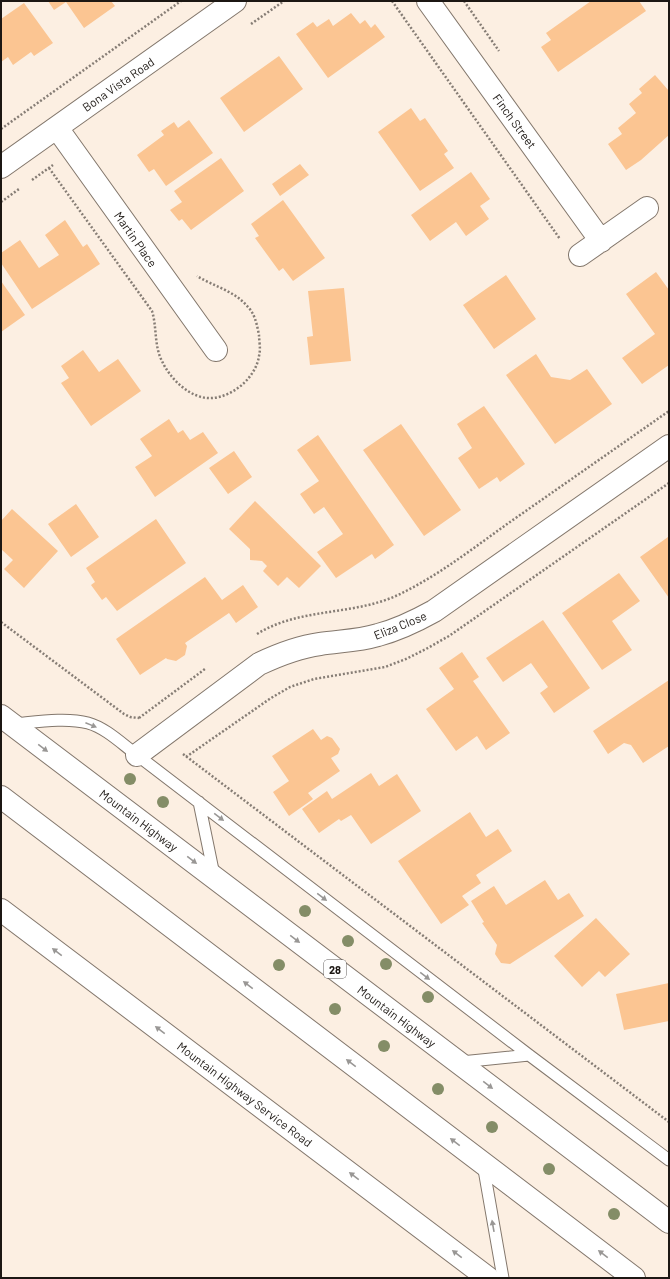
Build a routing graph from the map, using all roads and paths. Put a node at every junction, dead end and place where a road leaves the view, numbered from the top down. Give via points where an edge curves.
1 (181, 1) edge
2 (235, 1) edge
3 (392, 1) edge
4 (428, 1) edge
5 (57, 128) junction
6 (1, 129) edge
7 (1, 167) edge
8 (647, 208) dead end
9 (601, 241) junction
10 (572, 249) joint
11 (216, 350) dead end
12 (669, 411) edge
13 (669, 446) edge
14 (1, 622) edge
15 (253, 636) dead end
16 (208, 667) dead end
17 (6, 720) edge
18 (183, 754) dead end
19 (137, 755) junction
20 (1, 797) edge
21 (198, 802) junction
22 (215, 877) junction
23 (1, 910) edge
24 (529, 1055) junction
25 (458, 1063) junction
26 (669, 1122) edge
27 (669, 1160) edge
28 (482, 1163) junction
29 (669, 1222) edge
30 (488, 1278) edge
31 (503, 1278) edge
32 (634, 1278) edge

1 - 6 path
2 - 5 street, Bona Vista Road
3 - 10 path
4 - 9 street, Finch Street
5 - 7 street, Bona Vista Road
5 - 11 street, Martin Place
8 - 9 street
9 - 10 street
12 - 15 path via 446,567 404,592 380,603 310,614 266,628
13 - 19 street, Eliza Close via 434,611 377,635 298,649 258,664
14 - 16 path via 130,717 139,718
17 -> 19 lane, Mountain Highway via 73,720 88,723 104,730
17 -> 22 street, Mountain Highway / 28
18 - 26 path
19 - 21 lane, Mountain Highway
28 -> 20 street
21 - 22 lane
21 -> 24 lane, Mountain Highway
22 -> 25 street, Mountain Highway / 28
30 -> 23 street, Mountain Highway Service Road
24 - 25 lane
24 - 27 lane, Mountain Highway
25 -> 29 street, Mountain Highway / 28
31 -> 28 lane
32 -> 28 street

